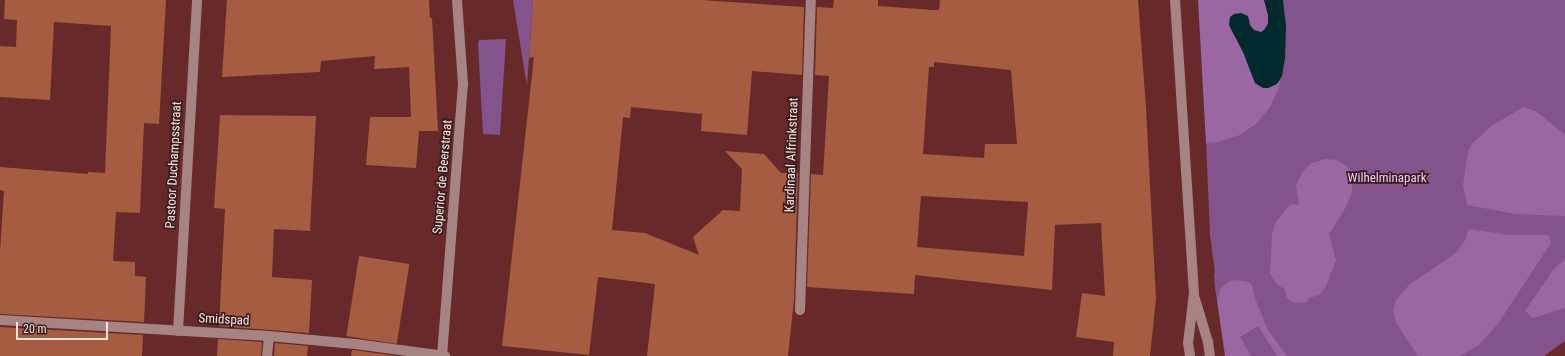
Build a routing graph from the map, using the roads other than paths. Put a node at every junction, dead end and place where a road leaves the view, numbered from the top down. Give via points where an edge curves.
1 (197, 0) edge
2 (457, 0) edge
3 (811, 0) edge
4 (1175, 0) edge
5 (1194, 293) junction
6 (800, 310) dead end
7 (0, 320) edge
8 (178, 331) junction
9 (269, 336) junction
10 (267, 356) edge
11 (442, 356) edge
12 (445, 356) edge
13 (1190, 356) edge
14 (1210, 356) edge

1 - 8 street, Pastoor Duchampsstraat
2 - 11 street, Superior de Beerstraat via 463,84
3 - 6 street, Kardinaal Alfrinkstraat
4 - 5 street
5 - 13 street via 1188,343
5 - 14 street
7 - 8 street, Smidspad
8 - 9 street, Smidspad
9 - 10 street
9 - 11 street, Smidspad
11 - 12 street, Smidspad

